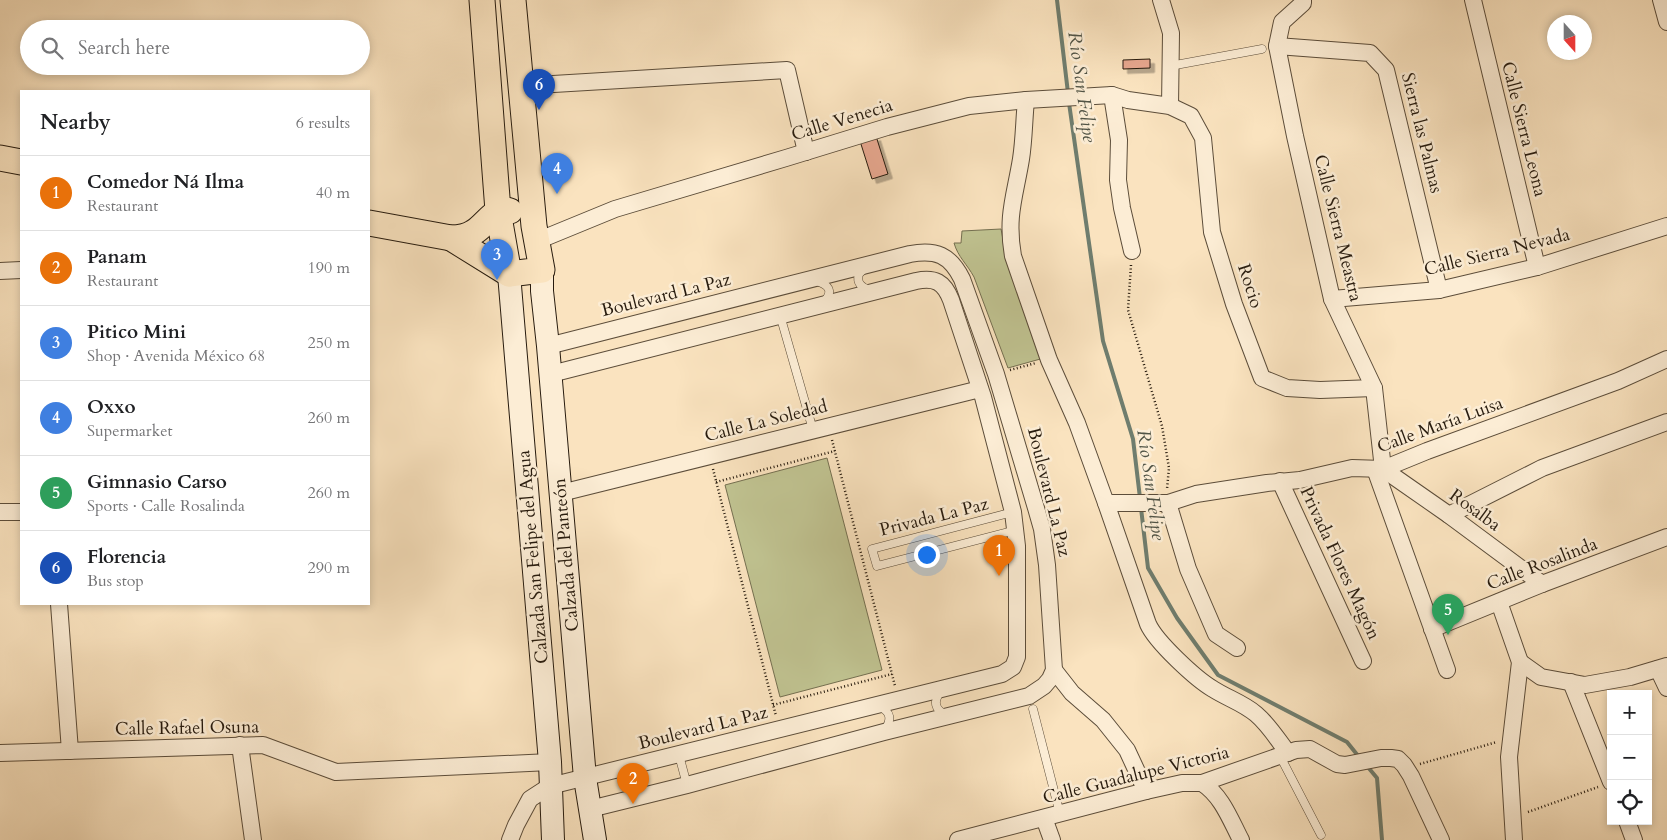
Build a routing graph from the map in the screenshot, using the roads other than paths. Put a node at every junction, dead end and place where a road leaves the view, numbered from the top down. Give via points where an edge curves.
1 (482, 0) edge
2 (513, 0) edge
3 (1161, 0) edge
4 (1303, 0) edge
5 (1473, 0) edge
6 (1661, 0) edge
7 (1667, 22) edge
8 (1270, 48) junction
9 (1170, 66) junction
10 (520, 86) junction
11 (1112, 95) junction
12 (1026, 100) junction
13 (1170, 106) junction
14 (806, 152) junction
15 (0, 158) edge
16 (20, 162) edge
17 (498, 211) junction
18 (370, 224) edge
19 (1667, 226) edge
20 (536, 234) junction
21 (451, 238) junction
22 (1132, 251) road end
23 (870, 264) junction
24 (1537, 267) junction
25 (20, 270) edge
26 (542, 270) junction
27 (0, 271) edge
28 (510, 274) junction
29 (812, 279) junction
30 (1439, 290) junction
31 (876, 291) junction
32 (1332, 299) junction
33 (820, 305) junction
34 (780, 315) junction
35 (548, 346) junction
36 (1667, 359) edge
37 (551, 374) junction
38 (980, 388) junction
39 (1374, 388) junction
40 (1667, 422) edge
41 (821, 428) junction
42 (1379, 469) junction
43 (1280, 481) junction
44 (561, 493) junction
45 (1106, 503) junction
46 (1164, 503) junction
47 (0, 512) edge
48 (20, 512) edge
49 (1013, 512) junction
50 (1449, 515) junction
51 (1016, 530) junction
52 (1667, 537) edge
53 (1542, 584) junction
54 (1499, 602) junction
55 (59, 605) edge
56 (1432, 629) junction
57 (1237, 648) dead end
58 (1363, 661) dead end
59 (1520, 662) junction
60 (1662, 668) edge
61 (1054, 670) junction
62 (1447, 670) dead end
63 (1570, 682) junction
64 (944, 688) junction
65 (1667, 688) edge
66 (877, 705) junction
67 (1032, 709) dead end
68 (950, 716) junction
69 (884, 732) junction
70 (240, 745) junction
71 (70, 751) junction
72 (0, 753) edge
73 (679, 755) junction
74 (1284, 755) junction
75 (550, 762) junction
76 (585, 778) junction
77 (1610, 780) edge
78 (1202, 783) junction
79 (687, 785) junction
80 (550, 786) junction
81 (1146, 791) junction
82 (590, 808) junction
83 (1060, 814) junction
84 (1044, 818) junction
85 (1628, 825) edge
86 (1321, 835) dead end
87 (253, 840) edge
88 (510, 840) edge
89 (553, 840) edge
90 (595, 840) edge
91 (958, 840) edge
92 (1052, 840) edge
93 (1240, 840) edge
94 (1441, 840) edge
95 (1514, 840) edge
96 (1634, 840) edge

1 - 17 main road
2 - 10 main road
3 - 9 street via 1171,32
4 - 8 street, Calle Sierra Meastra via 1282,22
5 - 24 street, Calle Sierra Leona
6 - 7 street
8 - 9 lane
8 - 30 street, Sierra las Palmas via 1370,53 1386,70
8 - 32 street, Calle Sierra Meastra via 1295,136
9 - 13 street
10 - 14 street via 787,70
10 - 20 main road
11 - 12 street, Calle Venecia
11 - 13 street, Calle Venecia
11 - 22 street via 1119,140 1118,180
12 - 14 street, Calle Venecia via 969,106 887,126
12 - 45 street via 1023,146 1011,207 1013,256 1046,352
13 - 39 street, Rocio via 1191,116 1203,138 1212,232 1234,304 1262,378 1287,388
14 - 20 street, Calle Venecia
15 - 16 main road
17 - 20 main road via 505,209 526,217
17 - 21 main road via 473,233
17 - 28 main road
18 - 21 main road
19 - 24 street, Calle Sierra Nevada
20 - 26 main road
21 - 28 main road
23 - 29 street, Boulevard La Paz
23 - 31 lane via 859,274 858,282
23 - 61 street, Boulevard La Paz via 920,252 933,253 952,262 962,279 996,374 1042,529
24 - 30 street, Calle Sierra Nevada
25 - 27 street
26 - 28 main road
26 - 35 street, Calzada del Panteón
28 - 75 street, Calzada San Felipe del Agua
29 - 33 lane via 825,284 829,290
29 - 35 street, Boulevard La Paz
30 - 32 street, Calle Sierra Nevada
31 - 33 street, Boulevard La Paz
31 - 38 street, Boulevard La Paz via 924,279 932,279 944,287 952,300
32 - 39 street, Calle Sierra Meastra
33 - 34 street, Boulevard La Paz
34 - 37 street, Boulevard La Paz
34 - 41 lane
35 - 37 street, Calzada del Panteón
36 - 42 street, Calle María Luisa via 1618,381
37 - 44 street, Calzada del Panteón
38 - 41 street, Calle La Soledad
38 - 49 street, Boulevard La Paz
39 - 42 street, Calle Sierra Meastra
40 - 50 street via 1542,468
41 - 44 street, Calle La Soledad
42 - 43 street, Calle María Luisa via 1352,468 1300,480
42 - 50 street, Rosalba
42 - 56 street, Calle Sierra Meastra
43 - 46 street, Calle María Luisa via 1196,494
43 - 58 street, Privada Flores Magón
44 - 76 street, Calzada del Panteón
45 - 46 street, Calle María Luisa
45 - 74 street via 1154,636 1211,688 1256,714
46 - 57 street via 1216,634
47 - 48 street
49 - 51 street, Boulevard La Paz
49 - 51 lane, Privada La Paz via 872,549 877,566
50 - 53 street, Rosalba
51 - 64 street, Boulevard La Paz via 1016,662 1002,674
52 - 53 street, Calle Rosalinda
53 - 54 street, Calle Rosalinda
54 - 56 street, Calle Rosalinda
54 - 59 street
55 - 71 street
56 - 62 street, Calle Sierra Meastra
59 - 63 street via 1541,677
59 - 95 street via 1509,757
60 - 63 street via 1585,685
60 - 65 street
61 - 68 street via 1044,686 1029,696
61 - 81 street via 1127,750
63 - 77 street
64 - 66 street, Boulevard La Paz
64 - 68 lane via 935,703 938,710
66 - 69 lane via 890,716
66 - 73 street, Boulevard La Paz
67 - 83 lane
68 - 69 street
69 - 79 street
70 - 71 street, Calle Rafael Osuna
70 - 75 street, Calle Rafael Osuna via 263,745 336,772
70 - 87 street
71 - 72 street, Calle Rafael Osuna
73 - 76 street, Boulevard La Paz
73 - 79 lane
74 - 78 street, Calle Guadalupe Victoria
74 - 86 lane
74 - 94 street, Calle Guadalupe Victoria via 1306,749 1337,764 1398,759 1407,768
75 - 80 street, Calzada San Felipe del Agua
76 - 80 street, Boulevard La Paz
76 - 82 street, Calzada del Panteón
78 - 81 street, Calle Guadalupe Victoria via 1182,783
78 - 93 street via 1222,802
79 - 82 street
80 - 88 street via 530,800
80 - 89 street, Calzada San Felipe del Agua
81 - 83 street, Calle Guadalupe Victoria
82 - 90 street, Calzada del Panteón
83 - 84 street, Calle Guadalupe Victoria
84 - 91 street, Calle Guadalupe Victoria
84 - 92 street
85 - 96 street

